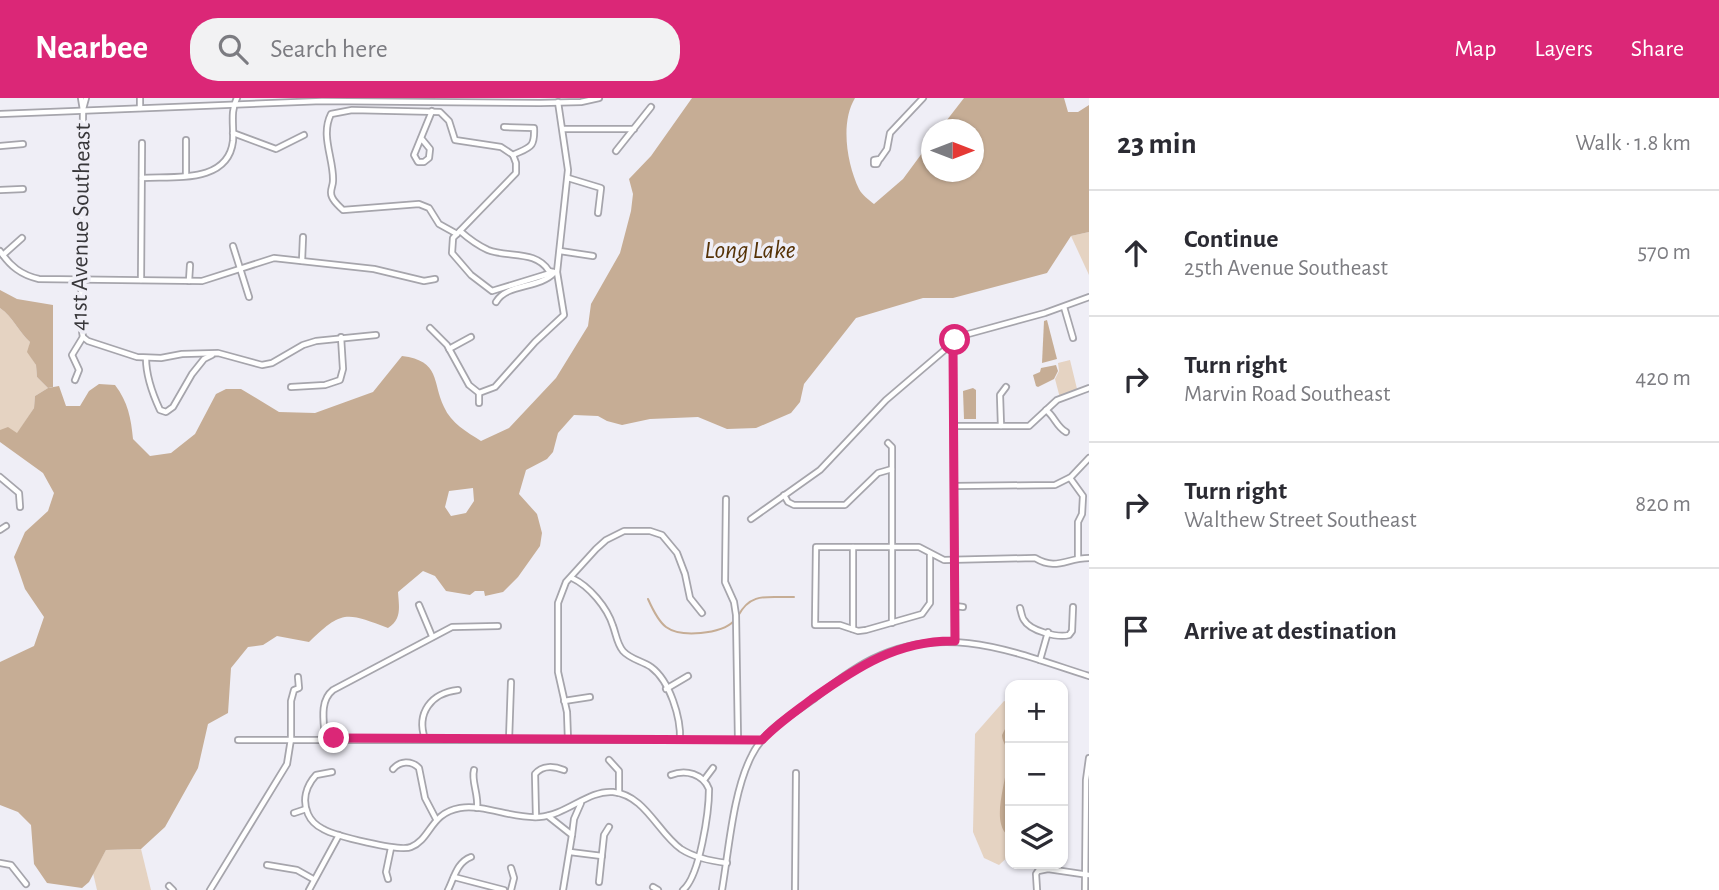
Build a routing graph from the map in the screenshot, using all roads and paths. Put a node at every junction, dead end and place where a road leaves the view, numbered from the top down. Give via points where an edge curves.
1 (83, 98) edge
2 (140, 98) edge
3 (227, 98) edge
4 (237, 98) edge
5 (599, 98) edge
6 (923, 98) edge
7 (322, 100) edge
8 (512, 101) edge
9 (558, 103) junction
10 (233, 105) junction
11 (651, 107) dead end
12 (140, 108) junction
13 (83, 110) junction
14 (432, 111) junction
15 (0, 114) edge
16 (505, 127) dead end
17 (634, 129) junction
18 (563, 130) junction
19 (233, 134) junction
20 (304, 135) dead end
21 (421, 138) junction
22 (186, 140) dead end
23 (142, 143) dead end
24 (23, 145) dead end
25 (0, 146) edge
26 (616, 151) dead end
27 (513, 156) junction
28 (879, 160) dead end
29 (186, 176) junction
30 (142, 178) junction
31 (568, 178) junction
32 (23, 189) dead end
33 (0, 190) edge
34 (598, 213) dead end
35 (459, 233) junction
36 (303, 237) dead end
37 (22, 238) dead end
38 (233, 246) dead end
39 (559, 251) junction
40 (1, 253) edge
41 (593, 256) dead end
42 (302, 261) junction
43 (190, 265) dead end
44 (241, 268) junction
45 (556, 272) junction
46 (82, 279) junction
47 (436, 279) dead end
48 (141, 280) junction
49 (189, 281) junction
50 (249, 297) dead end
51 (1089, 297) edge
52 (496, 302) dead end
53 (1064, 307) junction
54 (430, 328) dead end
55 (376, 335) dead end
56 (83, 337) junction
57 (341, 337) junction
58 (471, 337) dead end
59 (1073, 338) dead end
60 (953, 344) junction
61 (449, 349) junction
62 (216, 354) junction
63 (146, 358) junction
64 (75, 380) dead end
65 (291, 387) dead end
66 (1006, 387) dead end
67 (1089, 388) edge
68 (480, 393) junction
69 (479, 403) dead end
70 (1046, 410) junction
71 (954, 426) junction
72 (1001, 426) junction
73 (1066, 432) dead end
74 (888, 443) dead end
75 (1089, 458) edge
76 (892, 469) junction
77 (0, 477) edge
78 (1070, 478) junction
79 (955, 486) junction
80 (783, 495) junction
81 (726, 499) dead end
82 (20, 507) dead end
83 (751, 519) dead end
84 (6, 526) dead end
85 (0, 530) edge
86 (853, 547) junction
87 (892, 548) junction
88 (930, 553) junction
89 (1078, 558) junction
90 (1089, 558) edge
91 (955, 560) junction
92 (571, 578) junction
93 (419, 605) dead end
94 (955, 606) junction
95 (963, 607) dead end
96 (1073, 607) dead end
97 (1020, 608) dead end
98 (702, 612) dead end
99 (892, 623) junction
100 (498, 626) dead end
101 (853, 629) junction
102 (1048, 632) junction
103 (432, 636) junction
104 (955, 641) junction
105 (1040, 660) junction
106 (688, 676) dead end
107 (1089, 676) edge
108 (298, 677) dead end
109 (510, 682) dead end
110 (666, 689) junction
111 (458, 690) dead end
112 (590, 697) dead end
113 (564, 701) junction
114 (324, 738) junction
115 (291, 739) junction
116 (425, 739) junction
117 (238, 740) dead end
118 (509, 740) junction
119 (568, 740) junction
120 (680, 740) junction
121 (738, 740) junction
122 (762, 740) junction
123 (1089, 758) edge
124 (609, 760) dead end
125 (713, 768) dead end
126 (393, 769) dead end
127 (474, 770) dead end
128 (564, 771) dead end
129 (332, 772) dead end
130 (796, 773) dead end
131 (671, 775) dead end
132 (704, 780) junction
133 (619, 793) junction
134 (581, 803) junction
135 (477, 808) junction
136 (307, 809) junction
137 (294, 813) dead end
138 (547, 816) junction
139 (536, 817) junction
140 (436, 819) junction
141 (609, 827) dead end
142 (339, 835) junction
143 (572, 835) junction
144 (391, 848) junction
145 (570, 852) junction
146 (602, 856) junction
147 (471, 857) dead end
148 (698, 858) junction
149 (0, 863) edge
150 (727, 863) junction
151 (267, 865) dead end
152 (511, 868) dead end
153 (1087, 875) edge
154 (454, 877) junction
155 (388, 878) dead end
156 (313, 879) junction
157 (599, 882) dead end
158 (26, 884) dead end
159 (210, 890) edge
160 (309, 890) edge
161 (448, 890) edge
162 (504, 890) edge
163 (511, 890) edge
164 (563, 890) edge
165 (683, 890) edge
166 (722, 890) edge
167 (794, 890) edge
168 (1037, 890) edge
169 (1085, 890) edge

1 - 13 street, 41st Avenue Southeast
2 - 12 street
3 - 10 street
4 - 10 street
5 - 9 street
6 - 28 street via 890,133
7 - 8 street
7 - 10 street
8 - 9 street
9 - 18 street
10 - 12 street
10 - 19 street
11 - 17 street
12 - 13 street
13 - 15 street
13 - 46 street, 41st Avenue Southeast
14 - 21 street
14 - 27 street via 449,121 455,140 501,147
14 - 35 street via 331,114 327,121 334,181 330,193 343,210 419,204 429,208 442,226
16 - 27 street via 534,128 531,147
17 - 18 street
17 - 26 street
18 - 31 street
19 - 20 street via 276,149
19 - 29 street via 222,165
21 - 21 street via 414,155 418,162 431,154
22 - 29 street
23 - 30 street
24 - 25 street
27 - 35 street via 516,173
29 - 30 street
30 - 48 street
31 - 34 street via 601,188
31 - 39 street
32 - 33 street
35 - 45 street via 486,249 537,258
35 - 45 street via 453,238 452,253 492,291
36 - 42 street
37 - 40 street
38 - 44 street
39 - 41 street
39 - 45 street
40 - 46 street via 30,277
42 - 44 street via 274,258
42 - 47 street via 424,281
43 - 49 street
44 - 49 street
44 - 50 street
45 - 52 street via 548,279 506,292
45 - 68 street via 564,307 562,319 495,387
46 - 48 street
46 - 56 street, 41st Avenue Southeast
48 - 49 street
51 - 53 street
53 - 59 street
53 - 60 street via 966,334
54 - 61 street
55 - 57 street
56 - 63 street
56 - 64 street, 41st Avenue Southeast via 72,355 79,370
57 - 62 street via 311,342 267,365
57 - 65 street via 340,380
58 - 61 street
60 - 71 street
60 - 80 street via 886,400 828,463
61 - 68 street via 469,385
62 - 63 street
62 - 63 street via 201,362 166,412 156,402
66 - 72 street via 1000,395
67 - 70 street via 1057,400
68 - 69 street
70 - 72 street via 1029,426
70 - 73 street
71 - 72 street
71 - 79 street
74 - 76 street
75 - 78 street
76 - 80 street via 878,473 842,506 794,505
76 - 87 street
77 - 82 street via 19,493
78 - 79 street via 1047,485
78 - 89 street via 1083,496
79 - 91 street
80 - 83 street
81 - 121 street via 725,582 736,615
84 - 85 street
86 - 87 street
86 - 101 street
86 - 101 street via 816,547 815,625
87 - 88 street via 919,547
87 - 99 street
88 - 91 street
88 - 99 street via 927,610
89 - 90 street
89 - 91 street via 1058,565 1035,558
91 - 94 street
92 - 98 street via 596,549 619,533 657,533 677,553 690,598
92 - 110 street via 604,608 622,649 652,669
92 - 113 street via 558,603 558,672
93 - 103 street
94 - 95 street
94 - 104 street
96 - 102 street via 1069,635
97 - 102 street via 1030,626
99 - 101 street
100 - 103 street via 452,627
102 - 105 street
103 - 114 street via 326,695
104 - 105 street
104 - 122 street via 911,645 874,658
105 - 107 street
106 - 110 street
108 - 115 street via 299,688 291,701
109 - 118 street
110 - 120 street via 679,716
111 - 116 street via 425,707 421,722
112 - 113 street
113 - 119 street
114 - 115 street
114 - 116 street
115 - 117 street
115 - 159 street via 287,764
116 - 118 street
118 - 119 street
119 - 120 street
120 - 121 street
121 - 122 street
122 - 150 street via 743,778
123 - 153 street
124 - 133 street via 619,771
125 - 132 street
126 - 140 street via 404,762 419,768
127 - 135 street
128 - 139 street via 545,767 535,774
129 - 136 street via 312,779 306,790
130 - 167 street
131 - 132 street via 683,772
132 - 148 street via 709,794
133 - 134 street via 594,794
133 - 148 street via 636,801 676,845
134 - 138 street
134 - 143 street
135 - 139 street
135 - 140 street via 458,808
136 - 137 street
136 - 142 street via 317,825
138 - 139 street
138 - 143 street
140 - 144 street via 412,847
141 - 146 street
142 - 144 street
142 - 156 street
143 - 145 street
144 - 155 street
145 - 146 street
145 - 164 street
146 - 157 street
147 - 154 street via 464,859
148 - 150 street
148 - 165 street
149 - 158 street via 11,865
150 - 166 street
151 - 156 street via 298,870
152 - 163 street
153 - 168 street via 1044,870 1036,874
153 - 169 street
154 - 161 street
154 - 162 street
156 - 160 street

